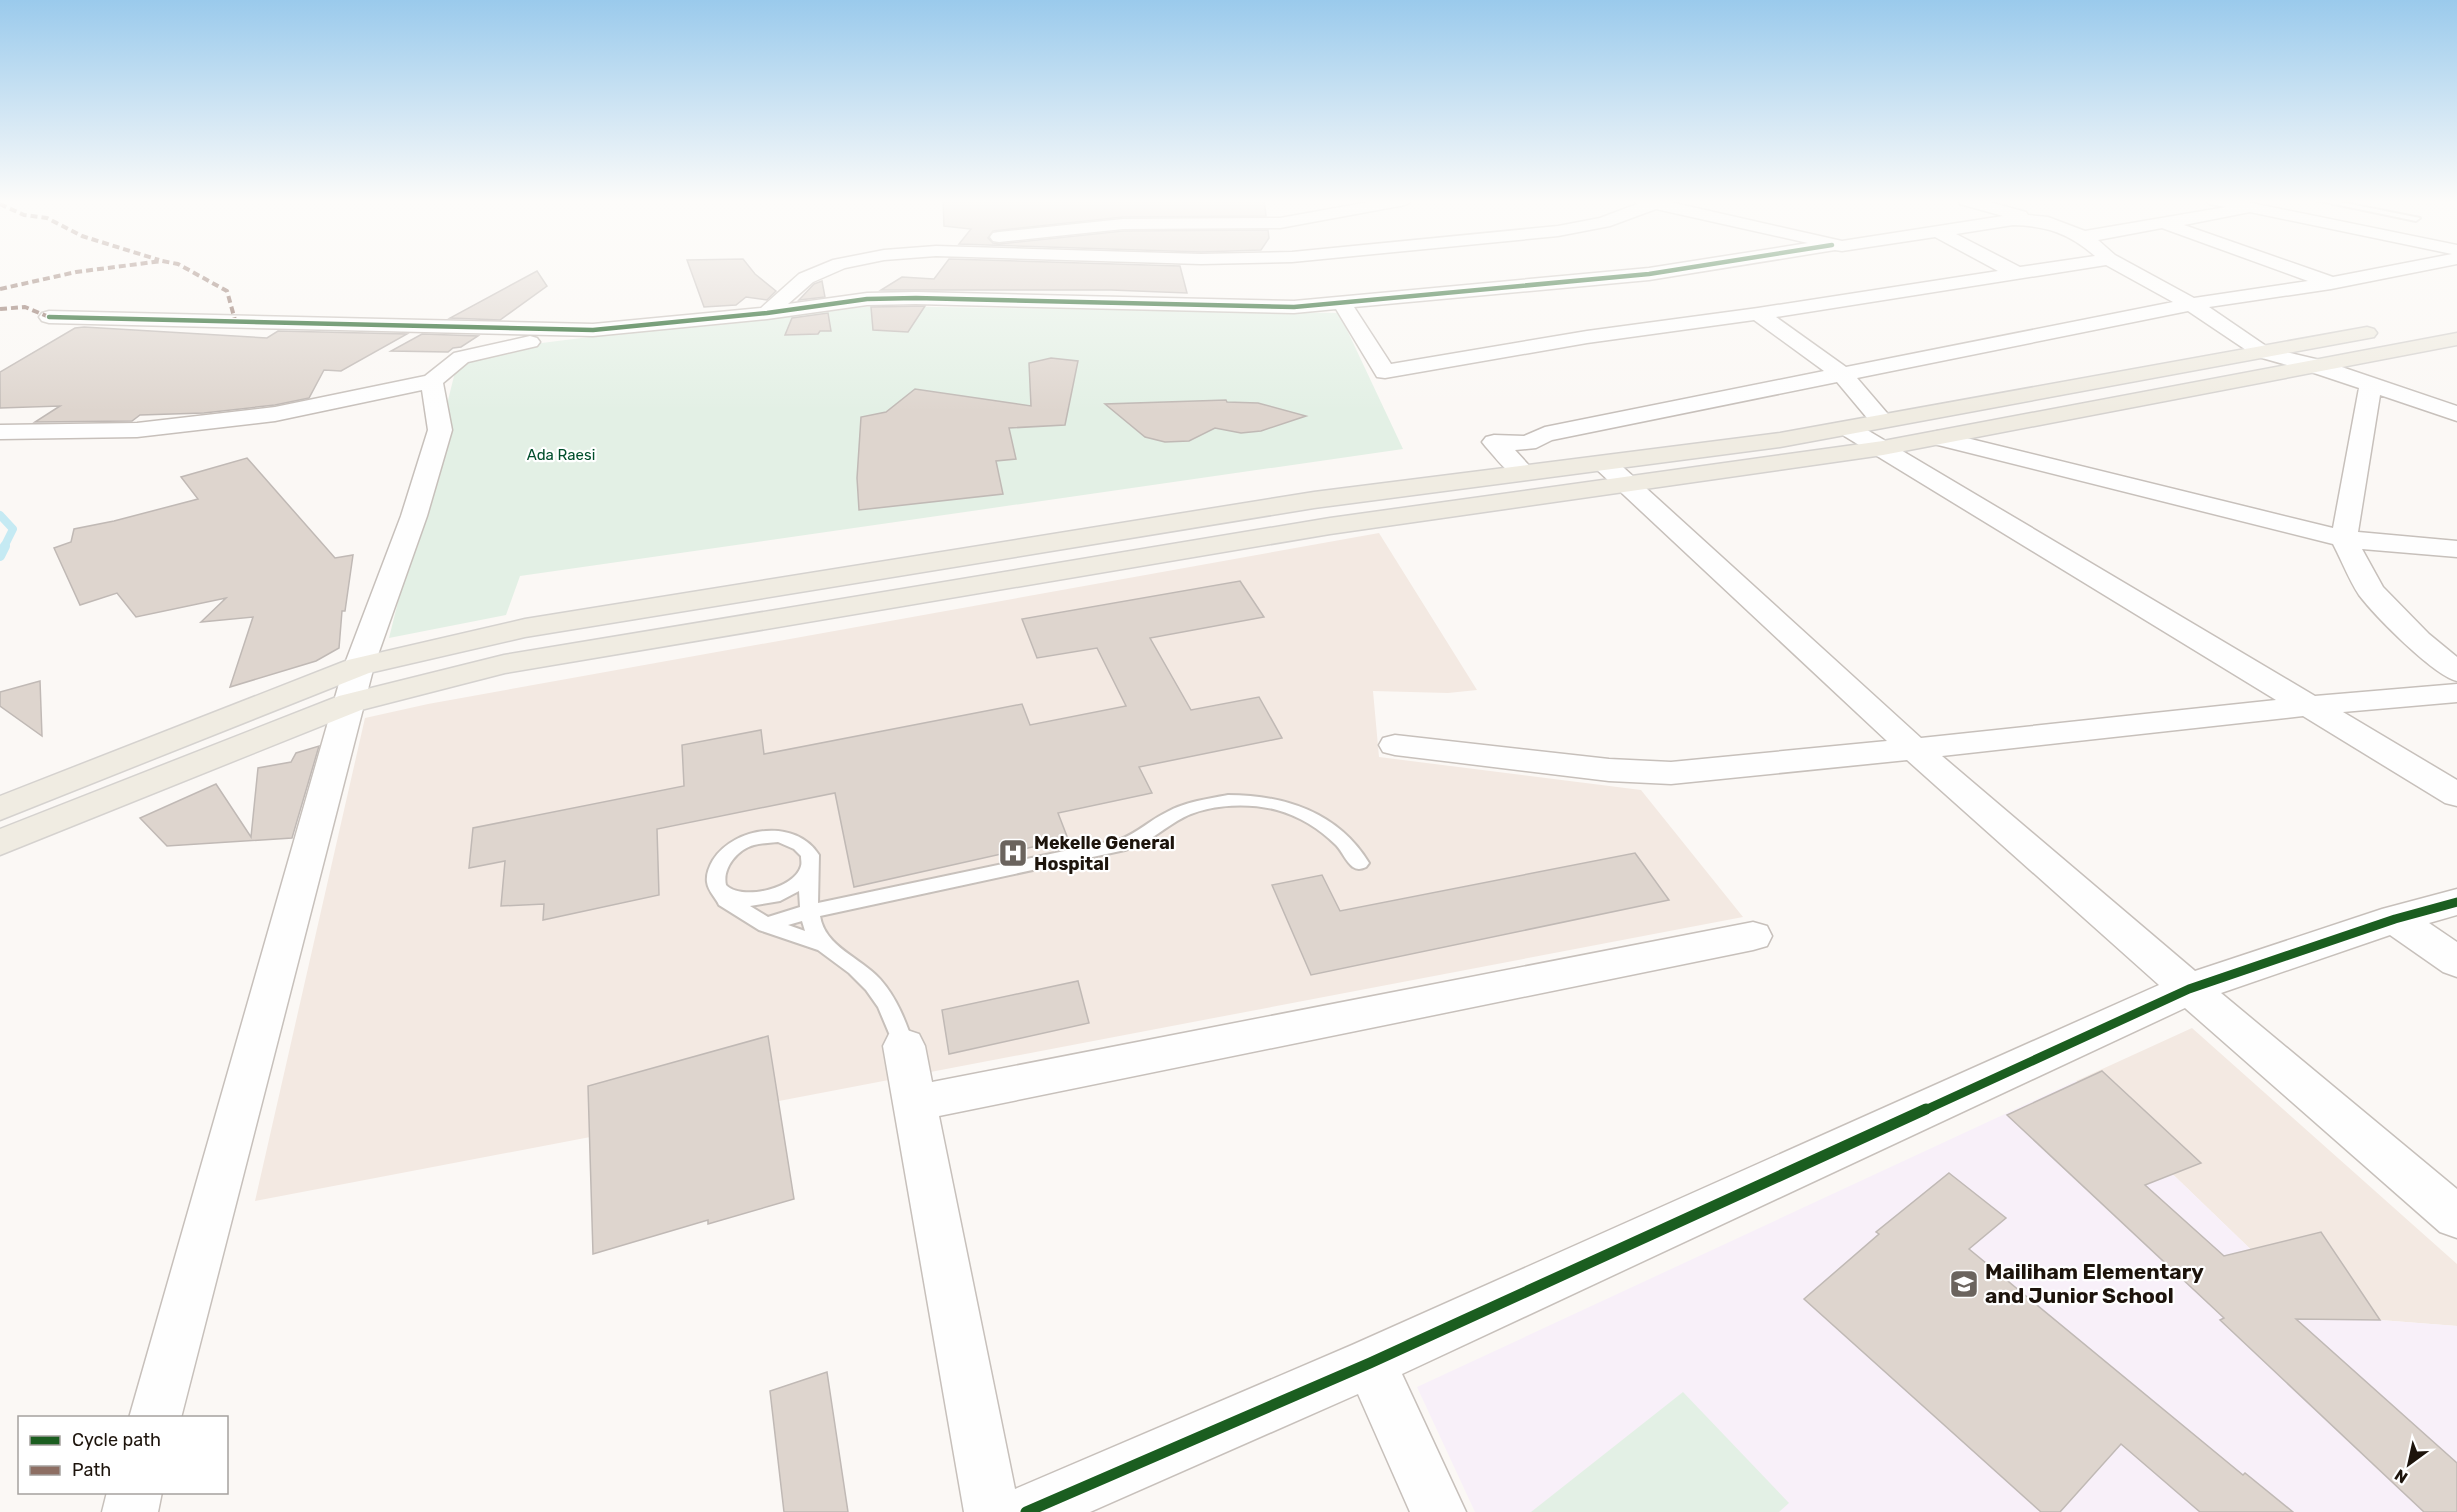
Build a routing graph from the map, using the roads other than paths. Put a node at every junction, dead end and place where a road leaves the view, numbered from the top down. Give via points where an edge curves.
1 (824, 271) edge
2 (1671, 271) edge
3 (2012, 271) edge
4 (2039, 271) edge
5 (2130, 271) edge
6 (2296, 271) edge
7 (2396, 271) edge
8 (2018, 274) junction
9 (2331, 283) junction
10 (1341, 302) junction
11 (2191, 304) junction
12 (767, 313) junction
13 (1758, 314) junction
14 (49, 317) dead end
15 (2457, 317) edge
16 (593, 330) junction
17 (2457, 339) edge
18 (2262, 352) junction
19 (2316, 366) junction
20 (1843, 375) junction
21 (432, 381) junction
22 (2371, 385) junction
23 (2457, 414) edge
24 (0, 432) edge
25 (1882, 434) junction
26 (1938, 438) junction
27 (1522, 472) junction
28 (1617, 474) junction
29 (1428, 484) junction
30 (1449, 510) junction
31 (2344, 538) junction
32 (2457, 549) edge
33 (2457, 672) edge
34 (355, 685) junction
35 (2457, 693) edge
36 (2309, 706) junction
37 (1395, 745) dead end
38 (1914, 749) junction
39 (2457, 795) edge
40 (0, 809) edge
41 (0, 843) edge
42 (1360, 863) dead end
43 (808, 872) junction
44 (718, 888) junction
45 (2457, 902) edge
46 (810, 911) junction
47 (2395, 919) junction
48 (766, 925) junction
49 (1753, 936) dead end
50 (825, 945) junction
51 (2457, 962) edge
52 (2189, 989) junction
53 (904, 1046) joint
54 (915, 1103) junction
55 (2457, 1217) edge
56 (1370, 1363) junction
57 (156, 1416) edge
58 (134, 1494) edge
59 (130, 1512) edge
60 (992, 1512) edge
61 (1026, 1512) edge
62 (1438, 1512) edge

1 - 12 street via 806,278
2 - 10 street
3 - 8 street
4 - 8 street
5 - 11 street
6 - 9 street
7 - 9 street
8 - 13 street
9 - 11 street
10 - 12 street via 1294,307 867,298
10 - 13 street via 1385,372 1587,337
11 - 18 street
11 - 20 street
12 - 16 street
13 - 20 street
14 - 16 street
15 - 18 main road
16 - 21 street via 461,357
17 - 19 main road
18 - 19 street
18 - 25 main road
19 - 22 street
19 - 26 main road
20 - 25 street
20 - 27 street via 1545,434 1528,442 1494,442
21 - 24 street via 275,414 137,430
21 - 34 street via 440,430
22 - 23 street
22 - 31 street
25 - 26 main road
25 - 28 main road
25 - 28 main road via 1849,429
25 - 36 street
26 - 31 street
27 - 28 main road
27 - 29 main road
28 - 30 main road
28 - 38 street
29 - 30 main road
29 - 34 main road via 525,628
30 - 34 main road
31 - 32 street
31 - 33 street via 2371,591
34 - 40 main road via 261,704
34 - 41 main road via 229,749
34 - 57 street
35 - 36 street
36 - 38 street
36 - 39 street
37 - 38 street via 1609,770 1671,773
38 - 52 street
42 - 46 lane via 1340,837 1315,818 1278,803 1247,799 1174,815 1125,844
43 - 44 lane via 799,884 764,900 729,897
43 - 44 lane via 811,859 807,848 796,840 763,837 744,842 718,864
43 - 46 lane
44 - 48 lane via 735,907
45 - 47 street
46 - 48 lane
46 - 50 lane via 817,935
47 - 51 street
47 - 52 street
48 - 50 lane
49 - 54 street
50 - 53 lane via 882,994
52 - 55 street
52 - 56 street
53 - 54 street
54 - 60 street
56 - 61 street
56 - 62 street
58 - 59 street

